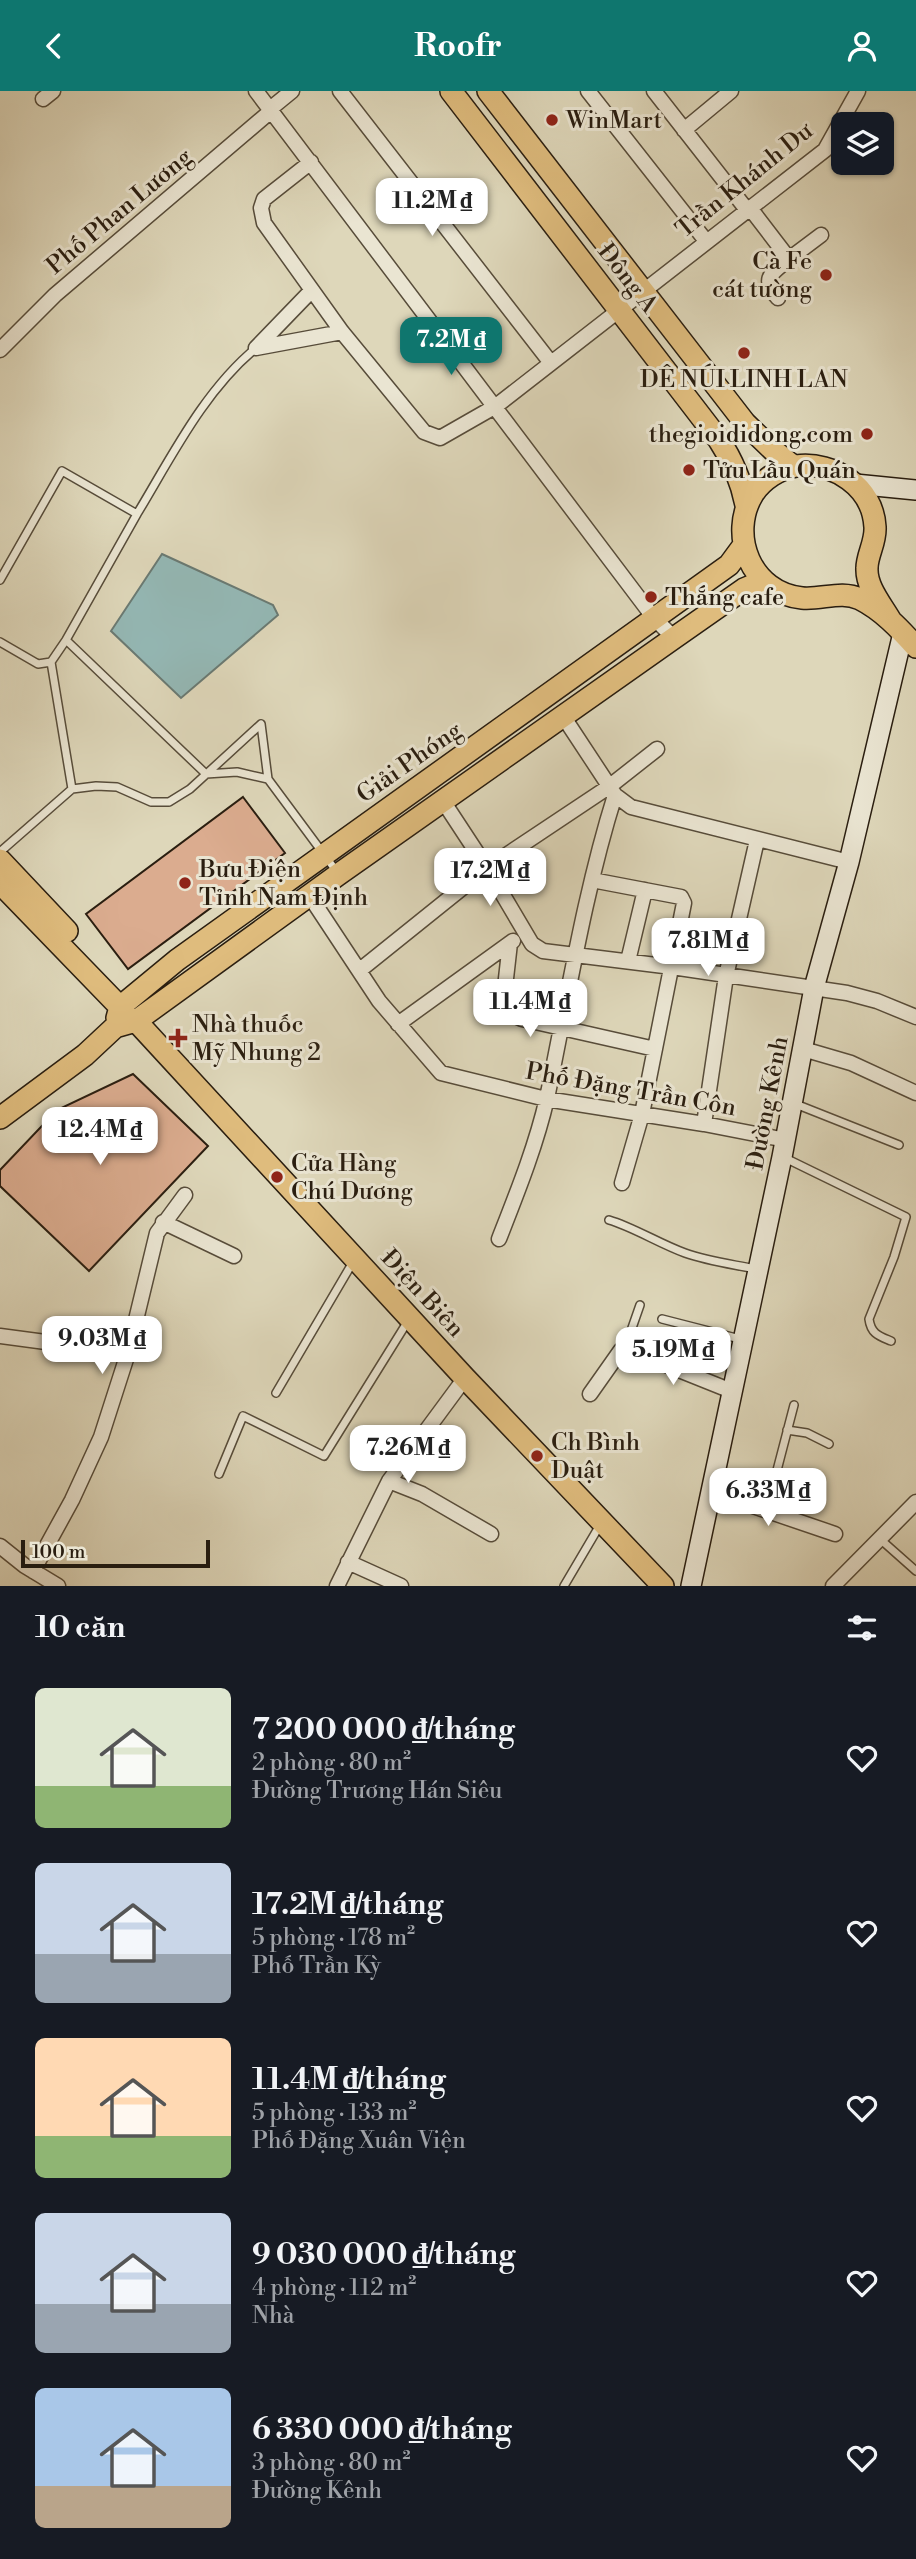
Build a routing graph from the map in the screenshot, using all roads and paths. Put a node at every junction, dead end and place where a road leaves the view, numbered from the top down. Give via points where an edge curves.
1 (256, 91) edge
2 (292, 91) edge
3 (340, 91) edge
4 (451, 91) edge
5 (488, 91) edge
6 (588, 91) edge
7 (654, 91) edge
8 (731, 91) edge
9 (858, 91) edge
10 (271, 110) junction
11 (684, 130) junction
12 (310, 163) junction
13 (748, 209) junction
14 (821, 235) dead end
15 (706, 241) junction
16 (789, 259) junction
17 (312, 290) junction
18 (643, 291) junction
19 (778, 298) dead end
20 (619, 310) junction
21 (342, 332) junction
22 (256, 348) junction
23 (0, 350) edge
24 (551, 363) junction
25 (496, 406) junction
26 (793, 466) junction
27 (855, 484) junction
28 (916, 490) edge
29 (747, 505) junction
30 (137, 513) junction
31 (743, 546) junction
32 (873, 550) junction
33 (0, 580) edge
34 (763, 580) junction
35 (824, 597) junction
36 (654, 618) junction
37 (903, 634) edge
38 (674, 638) junction
39 (66, 640) junction
40 (0, 642) edge
41 (51, 662) junction
42 (563, 716) junction
43 (657, 749) dead end
44 (206, 774) junction
45 (268, 779) junction
46 (72, 789) junction
47 (612, 791) junction
48 (443, 801) junction
49 (757, 840) junction
50 (0, 852) edge
51 (324, 856) junction
52 (0, 860) edge
53 (849, 862) junction
54 (487, 868) junction
55 (339, 874) junction
56 (593, 880) junction
57 (0, 883) edge
58 (645, 890) junction
59 (309, 895) junction
60 (525, 933) junction
61 (510, 943) junction
62 (575, 954) junction
63 (628, 961) junction
64 (672, 967) junction
65 (360, 970) junction
66 (726, 976) junction
67 (814, 988) junction
68 (122, 1011) junction
69 (916, 1017) edge
70 (143, 1022) junction
71 (398, 1024) junction
72 (559, 1028) junction
73 (655, 1049) junction
74 (803, 1049) junction
75 (916, 1093) edge
76 (546, 1099) junction
77 (792, 1103) junction
78 (642, 1114) junction
79 (0, 1118) edge
80 (704, 1124) junction
81 (899, 1145) dead end
82 (784, 1149) junction
83 (622, 1183) dead end
84 (185, 1195) dead end
85 (609, 1220) dead end
86 (163, 1222) junction
87 (499, 1239) dead end
88 (233, 1256) dead end
89 (355, 1258) junction
90 (759, 1270) junction
91 (640, 1305) dead end
92 (410, 1318) junction
93 (662, 1319) dead end
94 (0, 1336) edge
95 (744, 1341) junction
96 (891, 1341) dead end
97 (624, 1348) junction
98 (128, 1353) junction
99 (465, 1378) junction
100 (734, 1392) junction
101 (276, 1393) dead end
102 (590, 1394) dead end
103 (794, 1405) dead end
104 (788, 1430) junction
105 (829, 1444) dead end
106 (219, 1474) dead end
107 (389, 1481) junction
108 (712, 1492) junction
109 (916, 1502) edge
110 (773, 1512) junction
111 (602, 1522) junction
112 (491, 1534) dead end
113 (835, 1534) dead end
114 (880, 1538) junction
115 (0, 1546) edge
116 (348, 1562) junction
117 (33, 1571) junction
118 (916, 1571) edge
119 (58, 1586) edge
120 (337, 1586) edge
121 (401, 1586) edge
122 (564, 1586) edge
123 (663, 1586) edge
124 (691, 1586) edge
125 (833, 1586) edge

1 - 10 street
2 - 10 street, Phố Phan Lương
3 - 24 street
4 - 20 main road, Đông A
5 - 18 main road, Đông A
6 - 15 street
7 - 11 street
8 - 11 street
9 - 13 street, Trần Khánh Dư via 825,150
10 - 12 street
10 - 23 street, Phố Phan Lương via 55,295
11 - 13 street
12 - 17 street via 264,199 261,208 264,223
12 - 25 street
13 - 15 street, Trần Khánh Dư
13 - 16 street
14 - 16 street
15 - 18 street, Trần Khánh Dư
16 - 19 street via 768,281
17 - 21 street
17 - 22 street
18 - 20 street, Trần Khánh Dư
18 - 26 main road, Đông A via 745,423
20 - 24 street, Trần Khánh Dư
20 - 29 main road, Đông A via 733,460
21 - 22 street
21 - 25 street, Trần Khánh Dư via 432,437 449,435
22 - 30 lane via 223,379
24 - 25 street, Trần Khánh Dư
25 - 36 street
26 - 27 main road via 815,465 836,471
26 - 29 main road via 774,474
27 - 28 street
27 - 32 main road via 869,503 875,526
29 - 31 main road via 741,525
30 - 33 lane via 62,471
30 - 39 lane
31 - 34 main road
31 - 36 main road, Giải Phóng via 729,565
32 - 35 main road via 862,572
32 - 37 main road via 867,567 870,586
34 - 35 main road via 802,598
34 - 38 main road, Giải Phóng
35 - 37 main road via 844,594 860,599
36 - 38 street
36 - 51 main road, Giải Phóng
37 - 53 street, Đường Kênh
38 - 42 main road, Giải Phóng
39 - 41 lane
39 - 44 lane
40 - 41 lane via 38,664
41 - 46 lane
42 - 47 street
42 - 48 main road, Giải Phóng
43 - 47 street
44 - 45 lane via 237,772
44 - 45 lane via 261,724
44 - 46 lane via 169,802 151,801 117,787
45 - 51 lane
46 - 50 lane
47 - 49 street via 631,807
47 - 54 street
47 - 56 street
48 - 54 street
48 - 55 main road, Giải Phóng
49 - 53 street
49 - 66 street
51 - 55 lane
51 - 68 main road, Giải Phóng via 177,960
52 - 68 main road, Điện Biên
53 - 67 street, Đường Kênh
54 - 60 street
54 - 65 street
55 - 59 main road, Giải Phóng
56 - 58 street
56 - 62 street
57 - 68 main road, Điện Biên
58 - 63 street
58 - 64 street via 681,897 684,903
59 - 65 street, Phố Đặng Trần Côn
59 - 70 main road, Giải Phóng
60 - 61 street
60 - 62 street via 543,951
61 - 71 street
61 - 72 street via 503,1005 522,1020
62 - 63 street
62 - 72 street
63 - 64 street
64 - 66 street
64 - 73 street
65 - 71 street, Phố Đặng Trần Côn
66 - 67 street
66 - 80 street
67 - 69 street via 877,1001
67 - 74 street, Đường Kênh
68 - 70 main road, Giải Phóng
68 - 70 main road, Điện Biên
68 - 79 main road, Giải Phóng via 85,1055
70 - 89 main road, Điện Biên
71 - 76 street, Phố Đặng Trần Côn via 441,1073
72 - 73 street
72 - 76 street
73 - 78 street
74 - 75 street via 850,1063
74 - 77 street, Đường Kênh
76 - 78 street, Phố Đặng Trần Côn
76 - 87 street
77 - 81 lane
77 - 82 street, Đường Kênh
78 - 80 street, Phố Đặng Trần Côn
78 - 83 street
80 - 82 street, Phố Đặng Trần Côn
82 - 90 street, Đường Kênh
82 - 96 lane via 906,1217 869,1319 876,1335
84 - 86 street
85 - 90 lane via 702,1259
86 - 88 street
86 - 98 street
89 - 92 main road, Điện Biên
89 - 101 lane
90 - 95 street, Đường Kênh
91 - 97 lane
92 - 99 main road, Điện Biên
92 - 106 lane via 324,1457 243,1416
93 - 95 lane
94 - 98 street
95 - 100 street, Đường Kênh
97 - 100 street
97 - 102 street
98 - 117 street via 101,1437
99 - 107 street
99 - 111 main road, Điện Biên
100 - 108 street, Đường Kênh
103 - 104 lane
104 - 105 lane
104 - 110 lane via 775,1478
107 - 112 street via 422,1494
107 - 116 street
108 - 110 street
108 - 124 street, Đường Kênh
109 - 114 street
110 - 113 street
111 - 122 lane
111 - 123 main road, Điện Biên
114 - 118 lane
114 - 125 street
115 - 117 street
116 - 120 street
116 - 121 street
117 - 119 street

